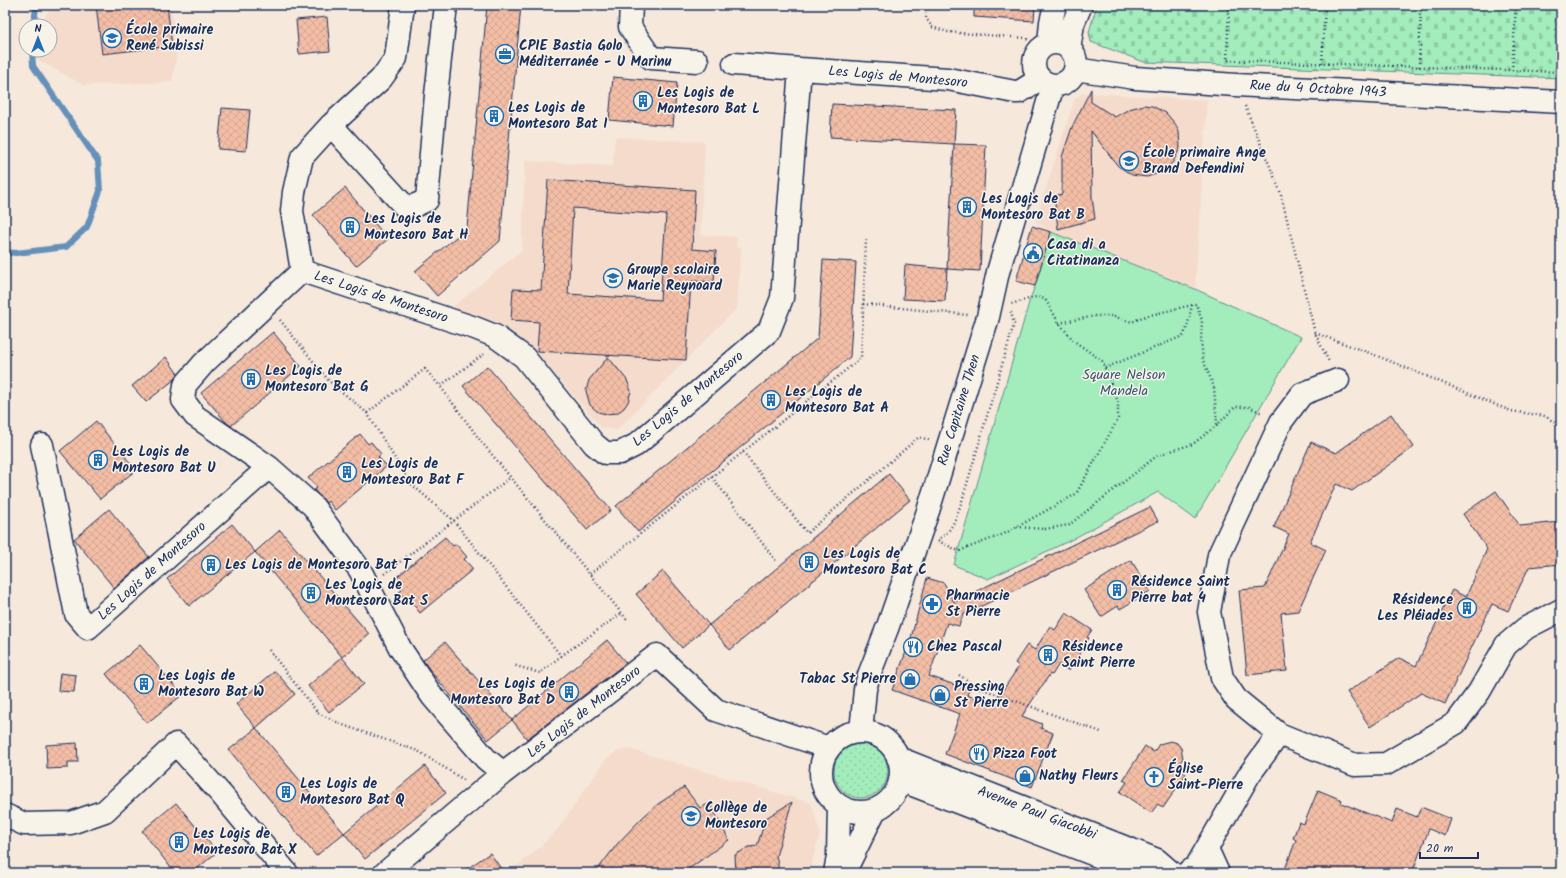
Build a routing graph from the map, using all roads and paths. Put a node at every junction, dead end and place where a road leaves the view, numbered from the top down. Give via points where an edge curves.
1 (403, 5) edge
2 (446, 5) edge
3 (632, 5) edge
4 (928, 5) edge
5 (1055, 5) edge
6 (1081, 5) edge
7 (1229, 5) edge
8 (1325, 5) edge
9 (1421, 5) edge
10 (1516, 5) edge
11 (1059, 52) junction
12 (697, 61) dead end
13 (1322, 63) junction
14 (734, 64) dead end
15 (1419, 67) junction
16 (800, 69) junction
17 (1512, 70) junction
18 (1561, 72) edge
19 (1047, 82) junction
20 (1236, 85) junction
21 (1561, 102) edge
22 (331, 125) junction
23 (866, 240) dead end
24 (302, 271) junction
25 (998, 272) junction
26 (266, 304) junction
27 (863, 304) junction
28 (1008, 304) junction
29 (1192, 305) junction
30 (988, 317) junction
31 (1060, 323) junction
32 (1314, 332) junction
33 (495, 336) junction
34 (1105, 368) junction
35 (1338, 380) joint
36 (440, 386) junction
37 (367, 414) junction
38 (1281, 422) junction
39 (1217, 425) junction
40 (1561, 427) edge
41 (42, 445) dead end
42 (948, 447) junction
43 (743, 452) junction
44 (269, 466) junction
45 (511, 477) junction
46 (712, 477) junction
47 (454, 521) junction
48 (1017, 527) junction
49 (776, 561) dead end
50 (590, 574) junction
51 (368, 586) junction
52 (1561, 610) edge
53 (622, 613) junction
54 (628, 621) dead end
55 (269, 650) dead end
56 (560, 656) junction
57 (513, 665) dead end
58 (959, 675) dead end
59 (861, 732) junction
60 (1101, 732) dead end
61 (1279, 734) junction
62 (829, 748) junction
63 (898, 758) junction
64 (503, 773) junction
65 (900, 780) junction
66 (481, 791) junction
67 (839, 806) junction
68 (875, 810) junction
69 (5, 815) edge
70 (1207, 849) junction
71 (287, 873) edge
72 (385, 873) edge
73 (835, 873) edge
74 (844, 873) edge
75 (1142, 873) edge
76 (1172, 873) edge
77 (1187, 873) edge
78 (1218, 873) edge

1 - 22 main road, Les Logis de Montesoro via 396,58 381,79
2 - 22 main road via 427,200 407,209
3 - 12 main road via 630,27 651,58
4 - 11 path via 926,18 932,27 948,32 1025,38
5 - 11 main road via 1051,22
6 - 11 main road
7 - 13 path via 1227,60
8 - 13 path
9 - 15 path
10 - 17 path
11 - 19 main road via 1072,76 1060,84
11 - 19 main road via 1037,52 1034,59 1036,73
11 - 20 main road, Rue du 4 Octobre 1943 via 1135,78
13 - 15 path
14 - 16 main road, Les Logis de Montesoro
15 - 17 path
16 - 19 main road, Les Logis de Montesoro via 948,79 1015,92
16 - 33 main road, Les Logis de Montesoro via 782,298 769,331 636,445 620,453 605,453 594,444 524,357
17 - 18 path
19 - 25 main road, Rue Capitaine Then
20 - 21 main road, Rue du 4 Octobre 1943
20 - 32 path via 1280,191
22 - 24 main road, Les Logis de Montesoro via 302,157 294,192 292,211
23 - 27 path
24 - 26 main road, Les Logis de Montesoro
24 - 33 main road, Les Logis de Montesoro
25 - 28 path
25 - 30 main road, Rue Capitaine Then
26 - 37 path via 329,381
26 - 44 main road, Les Logis de Montesoro via 204,363 185,385 183,400 196,416
27 - 30 path
27 - 43 path via 861,358
28 - 31 path via 1036,297 1045,299
28 - 48 path via 1014,324 962,501 946,535 936,540 958,551
29 - 31 path via 1132,322 1112,316 1095,316
29 - 34 path via 1183,336
29 - 39 path via 1196,304 1202,320 1203,360 1214,388
30 - 42 main road, Rue Capitaine Then
31 - 34 path via 1074,341 1102,361
32 - 35 path
32 - 40 path via 1511,411 1545,416
33 - 36 path via 482,356
34 - 48 path via 1118,402 1118,419 1105,443 1076,494
35 - 38 main road via 1302,394
36 - 37 path via 425,369
36 - 45 path
37 - 47 path via 410,483
38 - 39 path via 1249,407 1235,407
38 - 61 main road via 1218,555 1209,612 1222,678 1236,699
39 - 48 path via 1193,444 1158,455 1069,525 1046,529
41 - 44 main road, Les Logis de Montesoro via 76,614 88,628
42 - 43 path via 919,437 807,533
42 - 59 main road, Rue Capitaine Then via 928,511 869,675 865,689
43 - 46 path
44 - 51 main road, Les Logis de Montesoro via 313,506 360,570
45 - 47 path
45 - 50 path
46 - 49 path
46 - 50 path
47 - 51 path
47 - 56 path
50 - 53 path
51 - 64 main road, Les Logis de Montesoro via 400,648 432,696 486,759
52 - 61 main road via 1526,628 1506,645 1479,692 1456,722 1386,764 1355,765
53 - 54 path
53 - 56 path
55 - 66 path via 318,713 343,725 418,751
56 - 57 path via 540,673
58 - 60 path via 978,686
59 - 62 main road via 849,734
59 - 63 main road via 873,734 884,740
61 - 70 main road via 1249,775
62 - 64 main road, Les Logis de Montesoro via 716,710 657,655
62 - 67 main road via 823,760 823,786 829,797
63 - 65 main road
63 - 76 main road, Avenue Paul Giacobbi via 1157,860
64 - 66 main road, Les Logis de Montesoro
65 - 68 main road via 895,793
65 - 75 main road, Avenue Paul Giacobbi
66 - 72 main road, Les Logis de Montesoro
67 - 68 main road via 856,812
67 - 73 main road
68 - 74 main road
69 - 71 main road via 24,824 71,823 105,811 176,744
70 - 77 main road via 1196,867
70 - 78 main road

